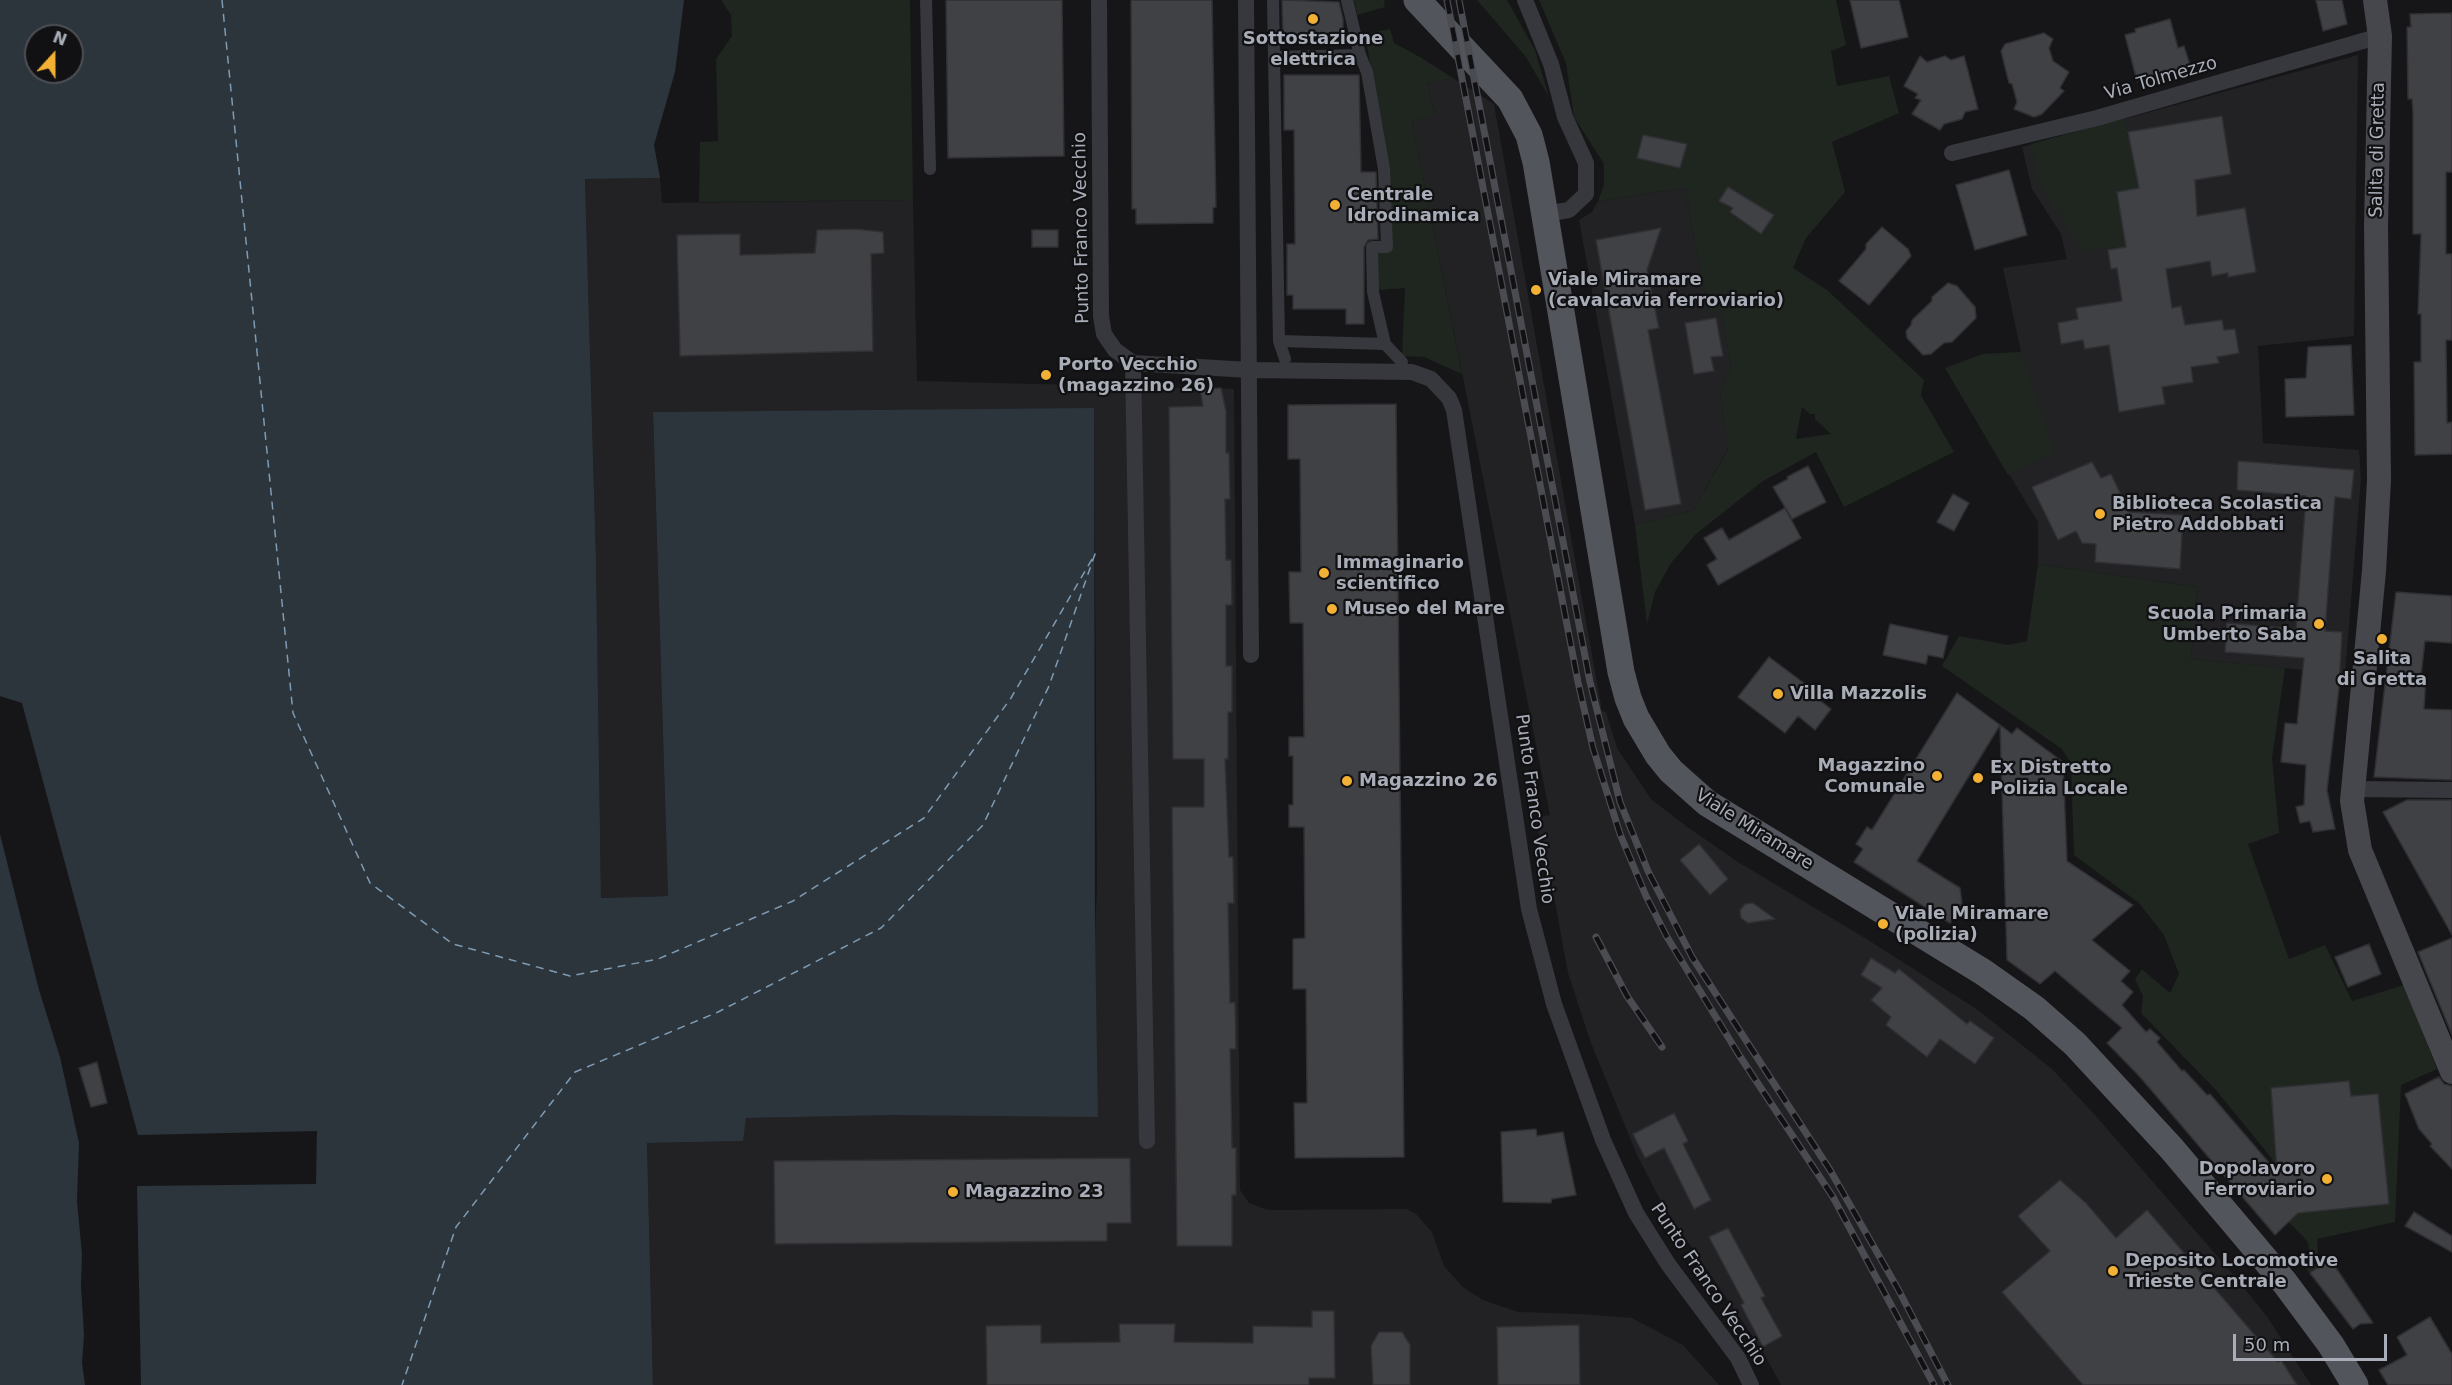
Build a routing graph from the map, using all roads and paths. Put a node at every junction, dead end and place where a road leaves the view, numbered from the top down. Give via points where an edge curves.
1 (926, 0) edge
2 (1099, 0) edge
3 (1246, 0) edge
4 (1273, 0) edge
5 (1347, 0) edge
6 (1417, 0) edge
7 (1525, 0) edge
8 (2375, 0) edge
9 (2380, 36) junction
10 (1360, 55) junction
11 (1274, 57) junction
12 (1952, 153) dead end
13 (930, 169) dead end
14 (1545, 214) junction
15 (1278, 341) junction
16 (1385, 345) junction
17 (1285, 359) dead end
18 (1402, 362) dead end
19 (1133, 363) junction
20 (1249, 370) junction
21 (1251, 655) dead end
22 (2352, 789) junction
23 (2452, 790) edge
24 (2452, 1072) edge
25 (1147, 1141) dead end
26 (1751, 1385) edge
27 (2355, 1385) edge

1 - 13 street
2 - 19 street, Punto Franco Vecchio via 1101,316 1104,334 1115,350
3 - 20 street
4 - 11 street
5 - 10 street via 1357,26
6 - 14 main road, Viale Miramare via 1493,79 1521,116 1536,162
7 - 14 street via 1551,64 1565,117 1586,163 1586,194 1569,210
8 - 9 main road, Salita di Gretta
9 - 12 street, Via Tolmezzo via 2097,118
9 - 22 main road, Salita di Gretta via 2376,226 2379,480 2374,572
10 - 11 street
10 - 16 street via 1367,72 1384,169 1386,247 1372,247 1373,292
11 - 15 street
14 - 27 main road, Viale Miramare via 1621,672 1636,718 1658,755 1707,803 1993,978 2075,1044 2165,1141 2285,1283
15 - 16 street
15 - 17 street
16 - 18 street
19 - 20 street, Punto Franco Vecchio
19 - 25 street
20 - 21 street
20 - 26 street, Punto Franco Vecchio via 1412,372 1431,379 1449,398 1454,410 1529,909 1554,1004 1603,1140 1636,1213 1668,1264 1738,1358
22 - 23 street
22 - 24 main road, Salita di Gretta via 2360,850

